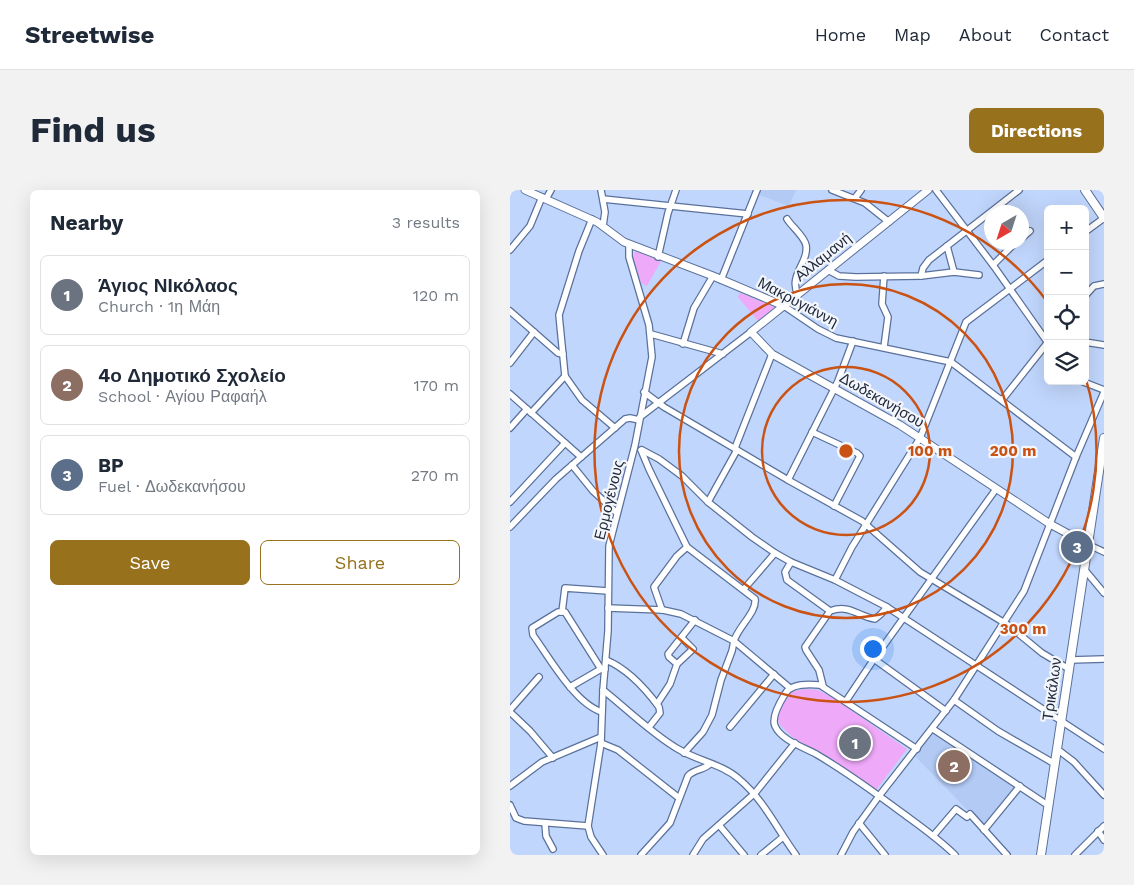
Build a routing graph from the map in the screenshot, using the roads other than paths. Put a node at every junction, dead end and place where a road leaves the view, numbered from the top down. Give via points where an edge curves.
1 (526, 190) edge
2 (551, 190) edge
3 (601, 190) edge
4 (676, 190) edge
5 (757, 190) edge
6 (832, 190) edge
7 (861, 190) edge
8 (928, 190) edge
9 (936, 190) edge
10 (1019, 190) edge
11 (1085, 190) edge
12 (544, 198) junction
13 (855, 198) junction
14 (603, 199) junction
15 (670, 206) junction
16 (748, 214) junction
17 (1104, 218) edge
18 (592, 219) junction
19 (787, 219) dead end
20 (889, 222) junction
21 (603, 226) junction
22 (1089, 229) edge
23 (967, 230) junction
24 (629, 245) junction
25 (947, 246) junction
26 (510, 250) edge
27 (1008, 250) edge
28 (658, 256) junction
29 (1044, 263) edge
30 (993, 265) junction
31 (828, 270) junction
32 (954, 272) junction
33 (980, 275) dead end
34 (713, 276) junction
35 (884, 276) junction
36 (921, 276) junction
37 (721, 280) junction
38 (1104, 284) edge
39 (1010, 289) junction
40 (798, 295) junction
41 (1086, 295) edge
42 (784, 306) junction
43 (510, 311) edge
44 (534, 332) junction
45 (751, 332) junction
46 (651, 334) junction
47 (1047, 340) edge
48 (853, 341) junction
49 (1089, 343) edge
50 (683, 344) junction
51 (1104, 345) edge
52 (884, 347) junction
53 (1044, 347) edge
54 (563, 354) junction
55 (723, 354) junction
56 (772, 354) junction
57 (510, 362) edge
58 (951, 362) junction
59 (565, 376) junction
60 (1089, 384) edge
61 (834, 388) junction
62 (1104, 391) edge
63 (644, 392) junction
64 (510, 394) edge
65 (1002, 400) junction
66 (658, 403) junction
67 (529, 411) junction
68 (640, 418) junction
69 (510, 428) edge
70 (615, 428) junction
71 (812, 432) junction
72 (920, 438) junction
73 (1104, 438) edge
74 (565, 443) junction
75 (635, 445) junction
76 (736, 449) junction
77 (642, 450) junction
78 (1076, 457) junction
79 (581, 458) junction
80 (572, 465) junction
81 (788, 480) junction
82 (996, 489) junction
83 (510, 502) edge
84 (708, 502) junction
85 (834, 506) junction
86 (618, 514) junction
87 (866, 524) junction
88 (1050, 524) junction
89 (510, 528) edge
90 (1087, 544) junction
91 (687, 547) junction
92 (1104, 552) edge
93 (775, 553) junction
94 (792, 562) junction
95 (1084, 569) junction
96 (932, 579) junction
97 (835, 580) junction
98 (744, 589) junction
99 (608, 591) junction
100 (1104, 593) edge
101 (888, 607) junction
102 (608, 608) junction
103 (662, 610) junction
104 (830, 611) junction
105 (562, 612) junction
106 (904, 617) junction
107 (695, 620) junction
108 (1004, 622) junction
109 (682, 638) junction
110 (734, 641) junction
111 (1104, 658) edge
112 (874, 659) junction
113 (606, 660) junction
114 (1070, 660) junction
115 (678, 664) junction
116 (976, 666) junction
117 (603, 669) junction
118 (1069, 669) junction
119 (774, 674) junction
120 (540, 677) dead end
121 (823, 686) junction
122 (570, 687) junction
123 (790, 688) junction
124 (603, 690) junction
125 (954, 700) junction
126 (846, 701) junction
127 (657, 704) junction
128 (510, 711) edge
129 (946, 711) junction
130 (602, 712) junction
131 (1061, 722) junction
132 (649, 727) junction
133 (730, 727) dead end
134 (933, 729) junction
135 (601, 740) junction
136 (795, 743) junction
137 (917, 749) junction
138 (1057, 749) junction
139 (1104, 749) edge
140 (684, 753) junction
141 (552, 758) junction
142 (710, 764) junction
143 (1055, 764) junction
144 (510, 786) edge
145 (1020, 786) junction
146 (755, 793) junction
147 (1104, 795) edge
148 (879, 796) junction
149 (679, 798) junction
150 (510, 806) edge
151 (1049, 806) junction
152 (544, 823) junction
153 (859, 823) junction
154 (588, 826) junction
155 (720, 826) junction
156 (1104, 826) edge
157 (984, 830) junction
158 (1098, 831) junction
159 (933, 836) junction
160 (783, 837) junction
161 (1104, 840) edge
162 (553, 849) dead end
163 (603, 855) edge
164 (641, 855) edge
165 (693, 855) edge
166 (744, 855) edge
167 (761, 855) edge
168 (796, 855) edge
169 (841, 855) edge
170 (885, 855) edge
171 (955, 855) edge
172 (1007, 855) edge
173 (1041, 855) edge
174 (1075, 855) edge

1 - 12 street, Μακρυγιάννη
2 - 12 street
3 - 14 street
4 - 15 street
5 - 16 street
6 - 13 street
7 - 13 street
8 - 20 street, Αλλαμανή
9 - 23 street
10 - 23 street
11 - 17 main road
12 - 18 street, Μακρυγιάννη
12 - 26 street via 528,230
13 - 20 street
14 - 15 street
14 - 21 street
15 - 16 street
15 - 28 street
16 - 37 street
17 - 22 street
18 - 21 street, Μακρυγιάννη
18 - 54 street via 559,312
19 - 40 street via 806,245 795,279
20 - 31 street, Αλλαμανή
21 - 24 street, Μακρυγιάννη
23 - 25 street
23 - 30 street
24 - 28 street, Μακρυγιάννη
24 - 46 street, Ερμογένους via 629,257
25 - 32 street
25 - 36 street via 925,264
27 - 30 street
28 - 34 street, Μακρυγιάννη
29 - 39 street
30 - 39 street
31 - 35 street via 839,276
31 - 40 street, Αλλαμανή
32 - 33 street
32 - 36 street
34 - 37 street, Μακρυγιάννη
34 - 50 street via 694,308
35 - 36 street
35 - 52 street via 882,304 888,317
37 - 42 street, Μακρυγιάννη
38 - 41 street via 1094,286
39 - 47 street
39 - 58 street via 967,320
40 - 42 street, Αλλαμανή
42 - 45 street, Αλλαμανή
42 - 48 street, Μακρυγιάννη via 828,334
43 - 44 street
44 - 54 street
44 - 57 street
45 - 55 street, Αλλαμανή
45 - 56 street, Δωδεκανήσου
46 - 50 street
46 - 63 street, Ερμογένους via 652,357
48 - 52 street, Μακρυγιάννη
48 - 61 street via 844,370
49 - 51 street
50 - 55 street
52 - 58 street, Μακρυγιάννη
53 - 65 street
54 - 59 street
55 - 66 street, Αλλαμανή
56 - 61 street, Δωδεκανήσου
56 - 76 street
58 - 65 street, Μακρυγιάννη
58 - 72 street
59 - 67 street
59 - 70 street via 582,400
60 - 62 street
61 - 71 street
61 - 72 street, Δωδεκανήσου
62 - 78 street
63 - 66 street
63 - 68 street, Ερμογένους
64 - 67 street
65 - 78 street, Μακρυγιάννη
66 - 68 street, Αλλαμανή
66 - 76 street
67 - 69 street
67 - 74 street
68 - 70 street via 627,418
68 - 75 street, Ερμογένους
70 - 79 street
71 - 81 street
71 - 85 street via 860,456
72 - 82 street, Δωδεκανήσου
72 - 87 street
73 - 90 main road, Τρικάλων
74 - 79 street
74 - 83 street
75 - 77 street
75 - 86 street, Ερμογένους
76 - 81 street
76 - 84 street
77 - 84 street via 682,476
77 - 91 street
78 - 88 street
79 - 80 street
80 - 86 street
80 - 89 street
81 - 85 street
82 - 88 street, Δωδεκανήσου
82 - 96 street
84 - 93 street
85 - 87 street
86 - 99 street, Ερμογένους via 609,546
87 - 96 street
87 - 97 street
88 - 90 street, Δωδεκανήσου
88 - 108 street via 1026,587
90 - 92 street, Δωδεκανήσου
90 - 95 main road, Τρικάλων
91 - 98 street
91 - 103 street via 676,556 654,586
93 - 94 street
93 - 98 street
94 - 97 street
94 - 104 street via 785,572 786,580
95 - 100 street
95 - 114 main road, Τρικάλων
96 - 106 street
96 - 108 street
97 - 101 street
98 - 110 street via 756,604
99 - 102 street, Ερμογένους
99 - 105 street via 565,588
101 - 104 street via 873,619 850,609
101 - 106 street
102 - 103 street
102 - 113 street, Ερμογένους
103 - 107 street
104 - 121 street via 805,647 819,670
105 - 117 street via 568,615
105 - 122 street via 532,630
106 - 112 street
106 - 116 street
107 - 109 street
107 - 110 street
108 - 116 street
108 - 118 street via 1042,653
109 - 115 street via 692,649
109 - 115 street via 668,656
110 - 119 street
110 - 140 street via 712,715 703,732
111 - 114 street
112 - 126 street
112 - 129 street
113 - 117 street, Ερμογένους
113 - 127 street via 628,674
114 - 118 main road, Τρικάλων
115 - 127 street
116 - 125 street
116 - 131 street
117 - 122 street
117 - 124 street, Ερμογένους
118 - 131 main road, Τρικάλων
119 - 123 street
119 - 133 street
120 - 128 street
121 - 123 street
121 - 126 street
122 - 130 street via 592,708
123 - 136 street via 775,714 774,723 779,732
124 - 130 street, Ερμογένους
124 - 132 street
125 - 129 street
125 - 143 street via 998,731
126 - 137 street
127 - 132 street via 660,712
128 - 141 street
129 - 134 street
130 - 135 street, Ερμογένους
131 - 138 main road, Τρικάλων
131 - 139 street
132 - 140 street
134 - 137 street
134 - 145 street
135 - 141 street
135 - 149 street
135 - 154 street, Ερμογένους
136 - 146 street
136 - 148 street
137 - 148 street
138 - 143 main road, Τρικάλων
138 - 147 street via 1074,762
140 - 142 street
141 - 144 street
142 - 146 street via 731,772
142 - 149 street via 690,774
143 - 151 main road, Τρικάλων
145 - 151 street
145 - 157 street
146 - 155 street
146 - 160 street
148 - 153 street
148 - 159 street
149 - 164 street via 670,823
150 - 152 street via 518,820
151 - 173 main road, Τρικάλων
152 - 154 street
152 - 162 street
153 - 169 street
153 - 170 street
154 - 163 street
155 - 165 street via 701,842
155 - 166 street
156 - 158 street
157 - 159 street via 970,814 967,817 956,809
157 - 172 street
158 - 161 street
158 - 174 street
159 - 171 street
160 - 167 street
160 - 168 street

